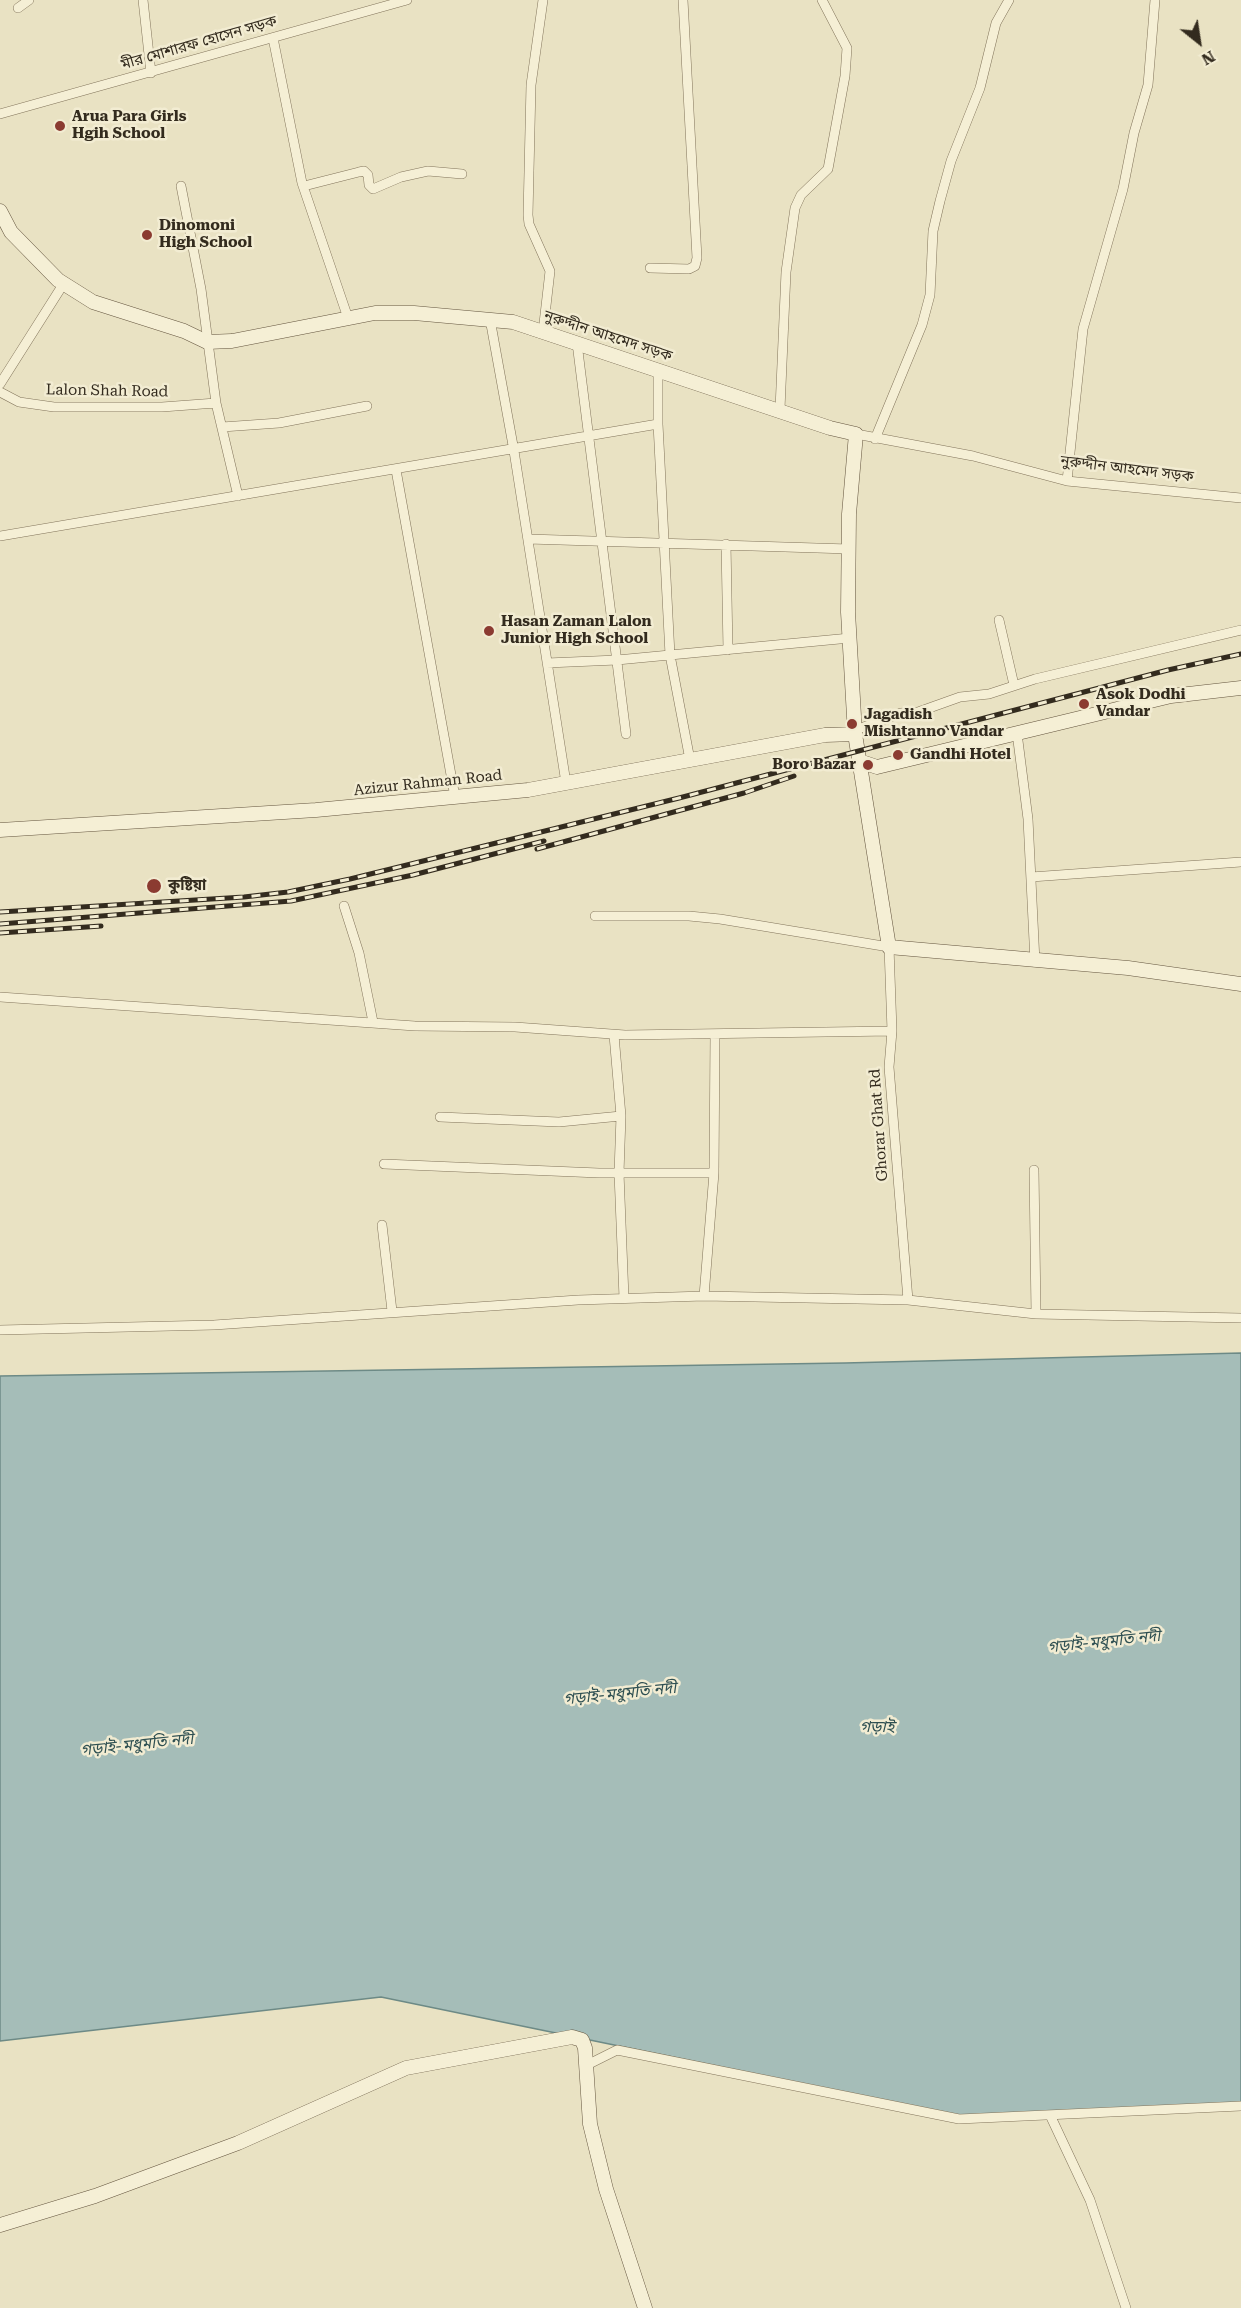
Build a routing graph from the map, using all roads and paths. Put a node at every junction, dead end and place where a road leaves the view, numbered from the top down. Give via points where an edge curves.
1 (29, 0) edge
2 (143, 0) edge
3 (407, 0) edge
4 (543, 0) edge
5 (683, 0) edge
6 (822, 0) edge
7 (1009, 0) edge
8 (1155, 0) edge
9 (18, 8) dead end
10 (273, 38) junction
11 (151, 73) junction
12 (0, 114) edge
13 (462, 174) dead end
14 (181, 186) dead end
15 (304, 186) junction
16 (0, 211) edge
17 (650, 268) dead end
18 (64, 284) junction
19 (348, 318) junction
20 (490, 319) junction
21 (543, 332) junction
22 (207, 342) junction
23 (577, 343) junction
24 (658, 369) junction
25 (0, 384) edge
26 (0, 392) edge
27 (216, 403) junction
28 (367, 406) dead end
29 (780, 410) junction
30 (657, 424) junction
31 (222, 427) junction
32 (856, 434) junction
33 (589, 437) junction
34 (875, 439) junction
35 (514, 451) junction
36 (396, 470) junction
37 (1067, 481) junction
38 (238, 496) junction
39 (1241, 498) edge
40 (0, 536) edge
41 (528, 539) junction
42 (602, 540) junction
43 (665, 542) junction
44 (726, 544) junction
45 (849, 549) junction
46 (999, 620) dead end
47 (1241, 630) edge
48 (850, 638) junction
49 (729, 650) junction
50 (670, 655) junction
51 (617, 660) junction
52 (547, 663) junction
53 (1014, 685) junction
54 (1241, 688) edge
55 (856, 732) junction
56 (626, 734) dead end
57 (1017, 734) junction
58 (690, 760) junction
59 (862, 762) junction
60 (566, 783) junction
61 (455, 797) junction
62 (0, 830) edge
63 (1241, 862) edge
64 (1030, 877) junction
65 (344, 906) dead end
66 (595, 916) dead end
67 (890, 947) junction
68 (1035, 962) junction
69 (1241, 984) edge
70 (0, 997) edge
71 (373, 1022) junction
72 (892, 1031) junction
73 (715, 1034) junction
74 (614, 1035) junction
75 (621, 1116) junction
76 (440, 1117) dead end
77 (384, 1164) dead end
78 (1034, 1170) dead end
79 (619, 1173) junction
80 (714, 1173) junction
81 (382, 1225) dead end
82 (704, 1296) junction
83 (624, 1298) junction
84 (908, 1300) junction
85 (392, 1311) junction
86 (1036, 1314) junction
87 (1241, 1318) edge
88 (0, 1330) edge
89 (585, 2066) junction
90 (1241, 2106) edge
91 (1050, 2115) junction
92 (0, 2224) edge
93 (645, 2308) edge
94 (1126, 2308) edge

1 - 9 street
2 - 11 street
3 - 10 street, মীর মোশারফ হোসেন সড়ক
4 - 21 street via 531,84 528,215 550,271
5 - 17 street via 698,258 689,269
6 - 29 street via 847,48 845,76 828,169 801,195 795,208 786,272
7 - 34 street via 996,23 980,88 940,201 933,231 930,294 922,325
8 - 37 street via 1149,85 1083,329
10 - 11 street, মীর মোশারফ হোসেন সড়ক
10 - 15 street
11 - 12 street, মীর মোশারফ হোসেন সড়ক
13 - 15 street via 428,171 373,189 364,171
14 - 22 street
15 - 19 street
16 - 18 street, নুরুদ্দীন আহমেদ সড়ক via 11,232
18 - 22 street, নুরুদ্দীন আহমেদ সড়ক via 93,302
18 - 25 street
19 - 20 street, নুরুদ্দীন আহমেদ সড়ক via 375,313
19 - 22 street, নুরুদ্দীন আহমেদ সড়ক via 232,341
20 - 21 street, নুরুদ্দীন আহমেদ সড়ক
20 - 35 street
21 - 23 street, নুরুদ্দীন আহমেদ সড়ক
22 - 27 street
23 - 24 street, নুরুদ্দীন আহমেদ সড়ক
23 - 33 street
24 - 29 street, নুরুদ্দীন আহমেদ সড়ক
24 - 30 street
26 - 27 street, Lalon Shah Road via 20,402 54,407
27 - 31 street
28 - 31 street via 279,423
29 - 32 street, নুরুদ্দীন আহমেদ সড়ক
30 - 33 street
30 - 43 street
31 - 38 street
32 - 34 street, নুরুদ্দীন আহমেদ সড়ক
32 - 45 street
33 - 35 street
33 - 42 street
34 - 37 street, নুরুদ্দীন আহমেদ সড়ক via 973,456
35 - 36 street
35 - 41 street
36 - 38 street
36 - 61 street
37 - 39 street, নুরুদ্দীন আহমেদ সড়ক
38 - 40 street
41 - 42 street
41 - 52 street
42 - 43 street
42 - 51 street
43 - 44 street
43 - 50 street
44 - 45 street
44 - 49 street
45 - 48 street
46 - 53 street
47 - 53 street
48 - 49 street
48 - 55 street
49 - 50 street
50 - 51 street
50 - 58 street
51 - 52 street
51 - 56 street
52 - 60 street
53 - 55 street via 901,713
54 - 57 street via 1171,696
55 - 58 street, Azizur Rahman Road
55 - 59 street
57 - 59 street via 877,766
57 - 64 street via 1028,819
58 - 60 street, Azizur Rahman Road
59 - 67 street
60 - 61 street, Azizur Rahman Road
61 - 62 street, Azizur Rahman Road
63 - 64 street
64 - 68 street
65 - 71 street via 359,953
66 - 67 street via 720,919
67 - 68 street
67 - 72 street, Ghorar Ghat Rd
68 - 69 street via 1128,968
70 - 71 street
71 - 74 street
72 - 73 street
72 - 84 street, Ghorar Ghat Rd via 889,1067
73 - 74 street
73 - 80 street
74 - 75 street
75 - 76 street via 559,1122
75 - 79 street
77 - 79 street
78 - 86 street
79 - 80 street
79 - 83 street
80 - 82 street
81 - 85 street
82 - 83 street
82 - 84 street
83 - 85 street
84 - 86 street
85 - 88 street via 214,1325
86 - 87 street
89 - 91 street via 617,2050 959,2119
89 - 92 street via 584,2044 572,2037 406,2068 238,2143 95,2196
89 - 93 street via 590,2124 606,2189
90 - 91 street
91 - 94 street via 1090,2200

